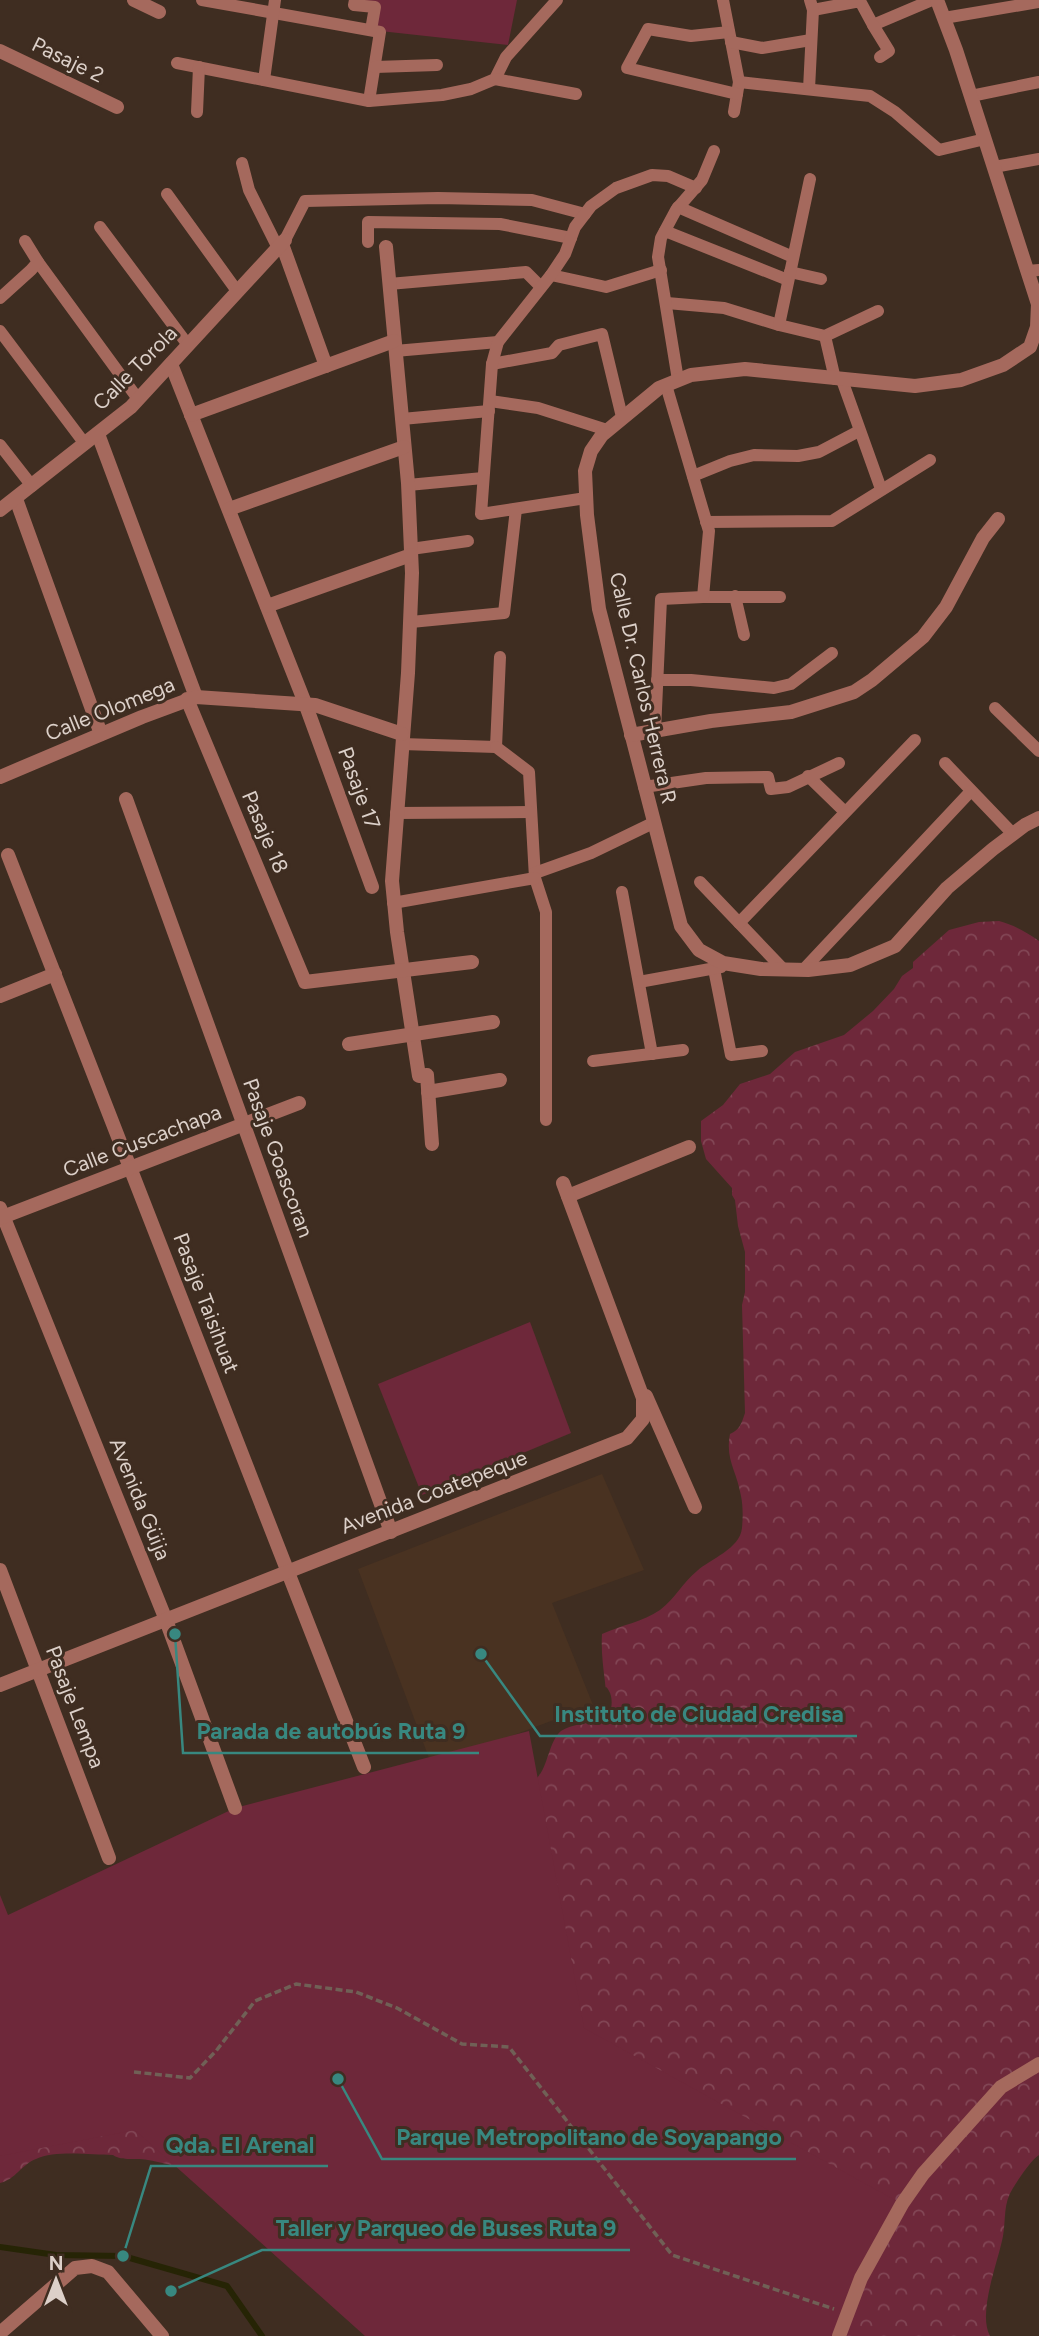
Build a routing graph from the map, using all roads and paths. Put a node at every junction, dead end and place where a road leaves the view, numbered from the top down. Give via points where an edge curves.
1 (134, 0) edge
2 (202, 0) edge
3 (355, 0) edge
4 (557, 0) edge
5 (723, 0) edge
6 (934, 0) edge
7 (1039, 2) edge
8 (812, 5) edge
9 (274, 6) edge
10 (159, 12) dead end
11 (944, 18) junction
12 (873, 24) junction
13 (371, 30) junction
14 (730, 37) junction
15 (811, 40) junction
16 (0, 51) edge
17 (880, 57) dead end
18 (177, 63) dead end
19 (437, 65) dead end
20 (199, 67) junction
21 (374, 67) junction
22 (495, 79) junction
23 (264, 80) junction
24 (1039, 82) edge
25 (738, 88) junction
26 (809, 89) junction
27 (576, 94) dead end
28 (971, 96) junction
29 (369, 101) junction
30 (117, 107) dead end
31 (197, 111) dead end
32 (734, 112) dead end
33 (985, 139) junction
34 (714, 151) dead end
35 (1039, 159) edge
36 (242, 163) dead end
37 (994, 167) junction
38 (810, 179) dead end
39 (696, 188) junction
40 (167, 194) dead end
41 (678, 207) junction
42 (585, 214) junction
43 (100, 228) dead end
44 (665, 231) junction
45 (571, 238) junction
46 (25, 241) dead end
47 (368, 242) dead end
48 (282, 244) junction
49 (386, 247) dead end
50 (793, 257) junction
51 (38, 262) junction
52 (661, 270) junction
53 (1033, 270) edge
54 (551, 275) junction
55 (789, 276) junction
56 (821, 279) dead end
57 (389, 284) junction
58 (541, 287) junction
59 (237, 291) junction
60 (0, 298) edge
61 (667, 303) junction
62 (878, 311) dead end
63 (779, 325) junction
64 (0, 331) edge
65 (825, 336) junction
66 (498, 342) junction
67 (188, 345) junction
68 (395, 346) junction
69 (171, 364) junction
70 (492, 364) junction
71 (326, 366) junction
72 (839, 380) junction
73 (672, 383) junction
74 (138, 399) junction
75 (489, 406) junction
76 (191, 415) junction
77 (622, 417) junction
78 (402, 419) junction
79 (607, 430) junction
80 (859, 431) junction
81 (98, 434) junction
82 (85, 444) junction
83 (0, 445) edge
84 (404, 447) junction
85 (930, 460) dead end
86 (693, 476) junction
87 (484, 478) junction
88 (408, 485) junction
89 (32, 486) junction
90 (881, 489) junction
91 (586, 498) junction
92 (16, 499) junction
93 (229, 509) junction
94 (516, 509) junction
95 (0, 510) edge
96 (998, 519) dead end
97 (706, 523) junction
98 (468, 541) dead end
99 (411, 552) junction
100 (735, 596) junction
101 (703, 597) junction
102 (780, 597) dead end
103 (267, 606) junction
104 (411, 622) junction
105 (744, 635) dead end
106 (832, 653) dead end
107 (500, 657) dead end
108 (657, 680) junction
109 (191, 698) junction
110 (305, 704) junction
111 (995, 708) dead end
112 (655, 731) junction
113 (101, 734) junction
114 (631, 735) junction
115 (402, 739) junction
116 (915, 740) dead end
117 (496, 747) junction
118 (1039, 751) edge
119 (839, 763) dead end
120 (944, 763) dead end
121 (2, 772) edge
122 (808, 776) junction
123 (644, 787) junction
124 (971, 791) junction
125 (126, 799) dead end
126 (531, 812) junction
127 (845, 812) junction
128 (396, 813) junction
129 (1039, 818) edge
130 (653, 823) junction
131 (1013, 834) junction
132 (8, 855) dead end
133 (535, 875) junction
134 (700, 882) dead end
135 (372, 887) dead end
136 (622, 892) dead end
137 (393, 903) junction
138 (739, 923) junction
139 (472, 962) dead end
140 (736, 965) junction
141 (714, 968) junction
142 (784, 970) junction
143 (803, 970) junction
144 (404, 972) junction
145 (55, 974) junction
146 (639, 982) junction
147 (0, 996) edge
148 (493, 1022) dead end
149 (413, 1035) junction
150 (349, 1044) dead end
151 (683, 1050) dead end
152 (762, 1051) dead end
153 (652, 1054) junction
154 (593, 1061) dead end
155 (500, 1080) dead end
156 (428, 1091) junction
157 (299, 1103) dead end
158 (547, 1120) dead end
159 (244, 1125) junction
160 (432, 1144) dead end
161 (690, 1147) dead end
162 (130, 1168) junction
163 (1, 1214) edge
164 (633, 1367) junction
165 (695, 1507) dead end
166 (391, 1532) junction
167 (0, 1570) edge
168 (288, 1572) junction
169 (166, 1620) junction
170 (40, 1671) junction
171 (0, 1685) edge
172 (365, 1767) dead end
173 (235, 1808) dead end
174 (109, 1858) dead end
175 (1039, 2064) edge
176 (134, 2072) dead end
177 (846, 2313) junction
178 (0, 2333) edge
179 (162, 2336) edge
180 (839, 2336) edge

1 - 10 street
2 - 9 lane
3 - 13 lane via 354,5 374,7
4 - 22 lane via 506,57
5 - 14 lane
6 - 11 street, Calle Dr. Carlos Herrera R
6 - 12 lane
7 - 11 lane
8 - 12 lane via 860,1
8 - 15 lane
9 - 13 lane
9 - 23 lane
11 - 28 street, Calle Dr. Carlos Herrera R
12 - 17 lane via 889,51
13 - 21 lane via 380,32
14 - 15 lane via 762,48
14 - 25 lane
14 - 25 lane via 649,29 627,68
15 - 26 lane
16 - 30 street, Pasaje 2
18 - 20 lane
19 - 21 lane
20 - 23 lane
20 - 31 lane
21 - 29 lane
22 - 27 lane
22 - 29 lane via 442,95
23 - 29 lane
24 - 28 lane
25 - 26 lane
25 - 32 lane
26 - 33 lane via 870,96 895,111 939,150
28 - 33 street, Calle Dr. Carlos Herrera R
33 - 37 street, Calle Dr. Carlos Herrera R
34 - 39 lane
35 - 37 lane
36 - 48 lane via 249,190
37 - 53 street, Calle Dr. Carlos Herrera R
38 - 50 lane
39 - 41 lane
39 - 42 lane via 668,176 652,175 616,188
40 - 59 lane
41 - 44 lane
41 - 50 lane
42 - 45 lane
42 - 48 lane via 532,200 305,201
43 - 67 lane
44 - 52 lane via 658,257
44 - 55 lane
45 - 47 lane via 500,224 392,221 368,222
45 - 54 lane
46 - 51 lane
48 - 59 street, Calle Torola
48 - 71 street
49 - 57 street
50 - 55 lane
51 - 60 lane
51 - 74 lane
52 - 54 lane via 606,287
52 - 61 lane
53 - 72 street, Calle Dr. Carlos Herrera R via 1037,327 1030,347 1003,365 961,380 915,386
54 - 58 lane
55 - 56 lane
55 - 63 lane
57 - 58 lane via 526,272
57 - 68 street
58 - 66 lane
59 - 67 street, Calle Torola
61 - 63 lane via 724,308
61 - 73 lane
62 - 65 lane
63 - 65 lane
64 - 82 lane
65 - 72 lane
66 - 68 lane
66 - 70 lane
67 - 69 street, Calle Torola
68 - 71 street
68 - 78 street
69 - 74 street, Calle Torola
69 - 76 street, Pasaje 17
70 - 75 lane
70 - 77 lane via 551,353 559,345 602,334
71 - 76 street
72 - 73 street, Calle Dr. Carlos Herrera R via 745,369 691,375
72 - 80 lane
73 - 77 street, Calle Dr. Carlos Herrera R
73 - 86 lane
74 - 81 street, Calle Torola
75 - 78 lane
75 - 79 lane via 538,408
75 - 87 lane
76 - 93 street, Pasaje 17
77 - 79 street, Calle Dr. Carlos Herrera R
78 - 84 street
79 - 91 street, Calle Dr. Carlos Herrera R via 591,451 584,471
80 - 86 lane via 819,452 754,454
80 - 90 lane
81 - 82 street, Calle Torola
81 - 109 street, Pasaje 18
82 - 89 street, Calle Torola
83 - 89 lane
84 - 88 street
84 - 93 street
85 - 90 lane
86 - 97 lane
87 - 88 lane
87 - 94 lane via 481,514
88 - 99 street
89 - 92 street, Calle Torola
90 - 97 lane via 832,521
91 - 94 lane
91 - 114 street, Calle Dr. Carlos Herrera R via 599,609
92 - 95 street, Calle Torola
92 - 113 street
93 - 103 street, Pasaje 17
94 - 104 lane via 504,613
96 - 112 street via 923,637 863,686 841,698 792,712
97 - 101 lane
98 - 99 lane
99 - 103 street
99 - 104 street
100 - 101 lane
100 - 102 lane
100 - 105 lane
101 - 108 lane via 661,599
103 - 110 street, Pasaje 17
104 - 115 street
106 - 108 lane via 792,684 774,688
107 - 117 lane
108 - 112 lane
109 - 110 street, Calle Olomega
109 - 113 street, Calle Olomega
109 - 144 street, Pasaje 18 via 305,982
110 - 115 street, Calle Olomega via 335,710
110 - 135 street, Pasaje 17
111 - 118 lane
112 - 114 street
113 - 121 street, Calle Olomega
114 - 123 street, Calle Dr. Carlos Herrera R
115 - 117 lane
115 - 128 street
116 - 127 lane
117 - 126 lane via 529,772
119 - 122 lane
120 - 124 lane
122 - 123 lane via 788,787 771,789 768,777 706,778
122 - 127 lane
123 - 130 street, Calle Dr. Carlos Herrera R
124 - 131 lane
124 - 143 lane
125 - 159 street, Pasaje Goascoran
126 - 128 lane
126 - 133 lane
127 - 138 lane
128 - 137 street
129 - 131 street, Calle Dr. Carlos Herrera R
130 - 133 lane
130 - 140 street, Calle Dr. Carlos Herrera R via 681,926 699,950
131 - 143 street, Calle Dr. Carlos Herrera R via 947,888 895,946 850,965
132 - 145 street, Pasaje Taisihuat
133 - 137 lane
133 - 158 lane via 546,912
134 - 138 lane
136 - 146 lane
137 - 144 street
138 - 142 lane
139 - 144 street
140 - 141 lane
140 - 142 street, Calle Dr. Carlos Herrera R
141 - 146 lane
141 - 152 lane via 731,1055
142 - 143 street, Calle Dr. Carlos Herrera R
144 - 149 street
145 - 147 street
145 - 162 street, Pasaje Taisihuat
146 - 153 lane
148 - 149 street
149 - 150 street
149 - 156 street via 419,1076 427,1075
151 - 153 lane
153 - 154 lane
155 - 156 street
156 - 160 street
157 - 159 street, Calle Cuscachapa
159 - 162 street, Calle Cuscachapa
159 - 166 street, Pasaje Goascoran
161 - 164 street, Avenida Coatepeque via 566,1189
162 - 163 street, Calle Cuscachapa
162 - 168 street, Pasaje Taisihuat
163 - 169 street, Avenida Güija
164 - 165 street
164 - 166 street, Avenida Coatepeque via 643,1398 643,1419 627,1438
166 - 168 street, Avenida Coatepeque
167 - 170 street, Pasaje Lempa
168 - 169 street, Avenida Coatepeque
168 - 172 street, Pasaje Taisihuat
169 - 170 street, Avenida Coatepeque
169 - 173 street, Avenida Güija
170 - 171 street, Avenida Coatepeque
170 - 174 street, Pasaje Lempa
175 - 177 street via 1001,2087 923,2174 902,2204
176 - 177 path via 190,2078 255,2001 296,1984 356,1992 397,2007 462,2044 509,2047 672,2255
177 - 180 street
178 - 179 street via 75,2268 92,2266 107,2272

